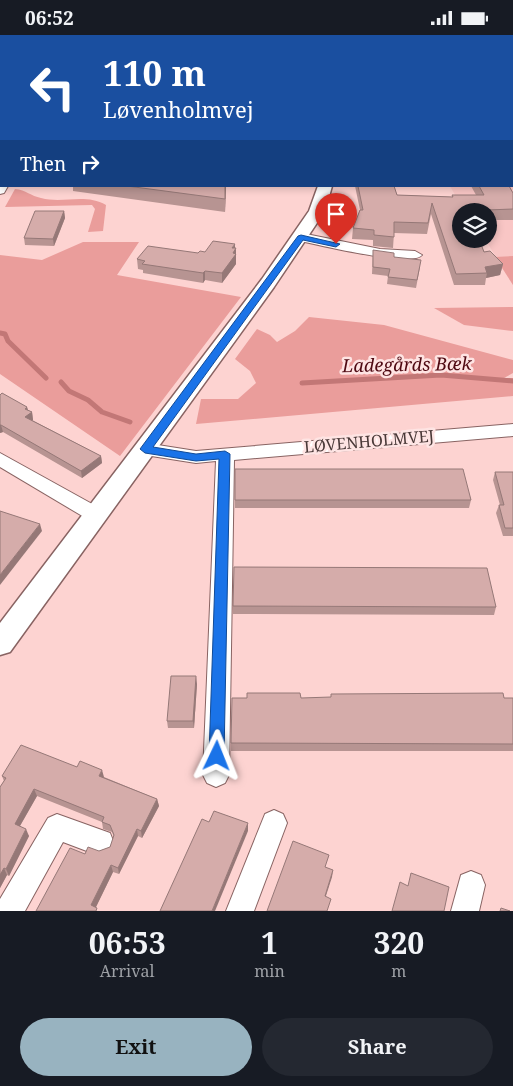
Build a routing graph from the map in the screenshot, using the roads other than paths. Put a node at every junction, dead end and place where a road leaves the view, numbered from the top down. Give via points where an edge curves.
1 (325, 187) edge
2 (301, 237) junction
3 (415, 255) dead end
4 (513, 430) edge
5 (145, 449) junction
6 (225, 454) junction
7 (0, 459) edge
8 (96, 515) junction
9 (0, 644) edge
10 (216, 775) dead end
11 (274, 823) dead end
12 (100, 843) dead end
13 (9, 911) edge
14 (240, 911) edge

1 - 2 street via 317,211
2 - 3 street via 380,253
2 - 5 street
4 - 6 street, LØVENHOLMVEJ
5 - 6 street, LØVENHOLMVEJ via 196,457
5 - 8 street
6 - 10 street
7 - 8 street
8 - 9 street
11 - 14 street
12 - 13 street via 57,827

